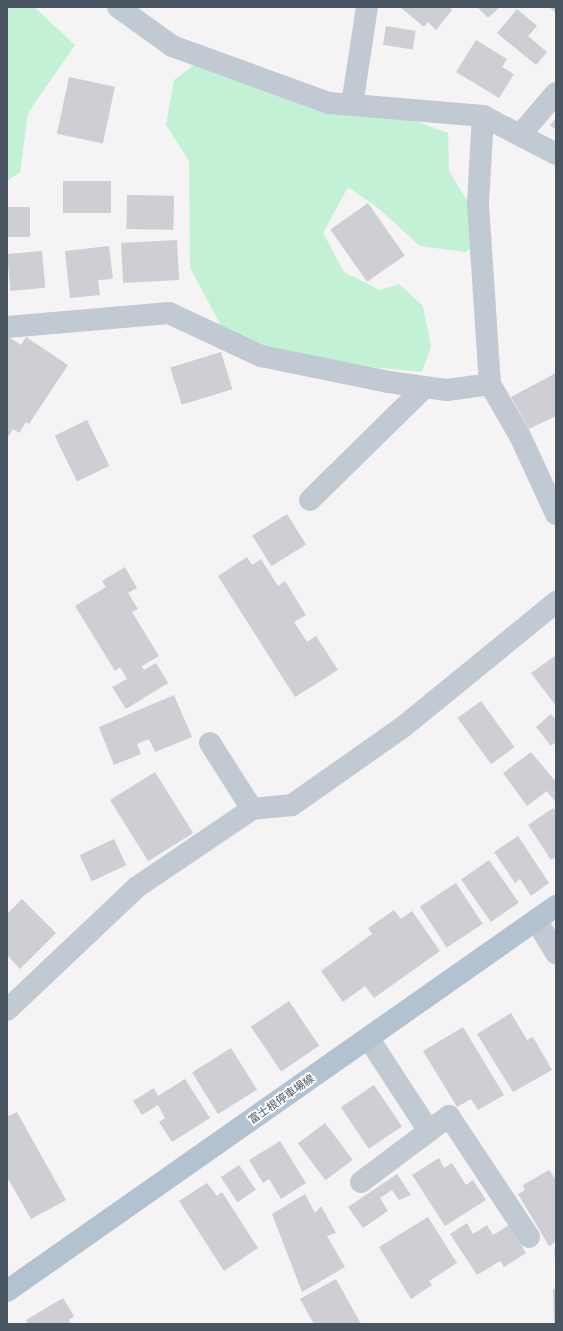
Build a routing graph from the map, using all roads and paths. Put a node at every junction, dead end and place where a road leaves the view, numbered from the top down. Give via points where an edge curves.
1 (118, 7) edge
2 (367, 7) edge
3 (556, 93) edge
4 (352, 105) junction
5 (482, 116) junction
6 (520, 135) junction
7 (556, 154) edge
8 (7, 327) edge
9 (490, 384) junction
10 (425, 387) junction
11 (310, 500) dead end
12 (556, 514) edge
13 (556, 602) edge
14 (210, 743) dead end
15 (252, 808) junction
16 (556, 906) edge
17 (536, 920) junction
18 (556, 953) edge
19 (7, 1010) edge
20 (369, 1038) junction
21 (429, 1131) junction
22 (361, 1182) dead end
23 (529, 1237) dead end
24 (7, 1291) edge

1 - 4 street via 172,46 329,103
2 - 4 street
3 - 6 street
4 - 5 street
5 - 6 street
5 - 9 street via 478,204
6 - 7 street
8 - 10 street via 169,313 261,356
9 - 10 street via 447,390
9 - 12 street via 520,436
10 - 11 street
13 - 15 street via 403,727 292,805
14 - 15 street
15 - 19 street via 138,886
16 - 17 main road, 富士根停車場線
17 - 18 street
17 - 20 main road, 富士根停車場線
20 - 21 street
20 - 24 main road, 富士根停車場線
21 - 22 street
21 - 23 street via 449,1116

